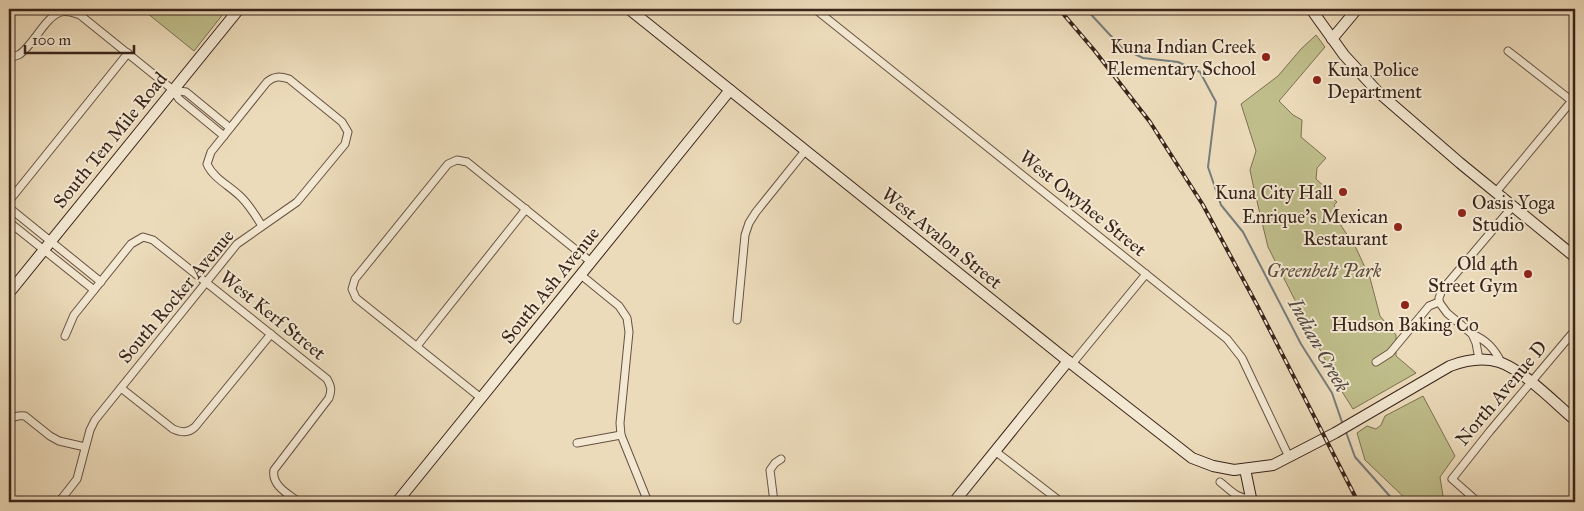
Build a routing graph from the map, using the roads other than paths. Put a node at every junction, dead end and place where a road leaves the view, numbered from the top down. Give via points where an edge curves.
1 (239, 9) edge
2 (629, 9) edge
3 (815, 9) edge
4 (1311, 9) edge
5 (1357, 9) edge
6 (1332, 39) junction
7 (1508, 51) dead end
8 (128, 53) junction
9 (9, 58) edge
10 (173, 90) junction
11 (730, 90) junction
12 (1574, 99) edge
13 (230, 128) junction
14 (224, 136) junction
15 (805, 150) junction
16 (1496, 192) junction
17 (9, 200) edge
18 (1512, 206) junction
19 (9, 210) edge
20 (526, 210) junction
21 (9, 222) edge
22 (262, 226) junction
23 (51, 241) junction
24 (44, 250) junction
25 (1575, 257) edge
26 (591, 262) junction
27 (1146, 274) junction
28 (580, 275) junction
29 (101, 282) junction
30 (206, 282) junction
31 (94, 290) junction
32 (9, 293) edge
33 (1439, 302) junction
34 (737, 320) dead end
35 (1575, 330) edge
36 (271, 334) junction
37 (1472, 334) junction
38 (65, 336) dead end
39 (417, 346) junction
40 (1479, 359) junction
41 (1376, 362) dead end
42 (1501, 362) junction
43 (1070, 363) junction
44 (1530, 382) junction
45 (121, 388) junction
46 (481, 398) junction
47 (1575, 420) edge
48 (9, 421) edge
49 (621, 435) junction
50 (577, 443) dead end
51 (85, 447) junction
52 (995, 451) junction
53 (1289, 457) junction
54 (781, 459) dead end
55 (1245, 469) junction
56 (1220, 482) dead end
57 (1253, 500) edge
58 (59, 502) edge
59 (298, 502) edge
60 (397, 502) edge
61 (648, 502) edge
62 (774, 502) edge
63 (954, 502) edge
64 (1060, 502) edge
65 (1478, 502) edge

1 - 10 main road, South Ten Mile Road
2 - 11 main road, West Avalon Street
3 - 27 street, West Owyhee Street
4 - 6 main road
5 - 6 main road
6 - 16 main road via 1378,92
7 - 12 street
8 - 9 street via 80,15 70,11 53,16 20,54
8 - 10 street
8 - 17 street
10 - 13 street via 186,92
10 - 14 street via 179,99
10 - 23 main road, South Ten Mile Road
11 - 15 main road, West Avalon Street
11 - 26 main road, South Ash Avenue
12 - 16 street
13 - 14 street
13 - 22 street, South Rocker Avenue via 267,82 277,76 288,79 342,122 348,132 345,144 303,195
14 - 22 street via 211,152 207,164 213,174 250,206
15 - 34 street via 749,223
15 - 43 main road, West Avalon Street
16 - 18 main road
18 - 25 main road
18 - 33 street via 1442,290
19 - 23 street
20 - 26 street
20 - 39 street
20 - 39 street via 467,162 457,160 448,164 355,279 352,289 356,298
21 - 24 street
22 - 30 street, South Rocker Avenue via 237,244
23 - 24 main road, South Ten Mile Road
23 - 29 street
24 - 31 street
24 - 32 main road, South Ten Mile Road
26 - 28 main road, South Ash Avenue
27 - 43 street
27 - 53 street, West Owyhee Street via 1227,339 1242,358
28 - 46 main road, South Ash Avenue
28 - 49 street via 619,306 627,318 629,332
29 - 30 street, West Kerf Street via 131,244 143,237 153,240
29 - 31 street
30 - 36 street, West Kerf Street
30 - 45 street, South Rocker Avenue
31 - 38 street via 74,315
33 - 37 street
33 - 41 street via 1430,306 1390,353
35 - 44 street, North Avenue D
36 - 45 street via 190,430 173,429
36 - 59 street, West Kerf Street via 327,378 332,388 329,398 277,464 273,476 279,486
37 - 40 street
37 - 42 street via 1494,349
39 - 46 street
40 - 42 main road
40 - 53 main road, West Avalon Street via 1450,366
42 - 44 main road
43 - 52 main road
43 - 55 main road, West Avalon Street via 1192,458 1213,466
44 - 47 main road
44 - 65 street, North Avenue D via 1452,479
45 - 51 street, South Rocker Avenue via 95,420
46 - 60 main road, South Ash Avenue
48 - 51 street via 20,415 29,418 59,441
49 - 50 street
49 - 61 street
51 - 58 street, South Rocker Avenue via 77,479
52 - 63 main road
52 - 64 street
53 - 55 main road, West Avalon Street via 1273,465
54 - 62 street via 770,470
55 - 57 main road
56 - 57 street via 1240,498

